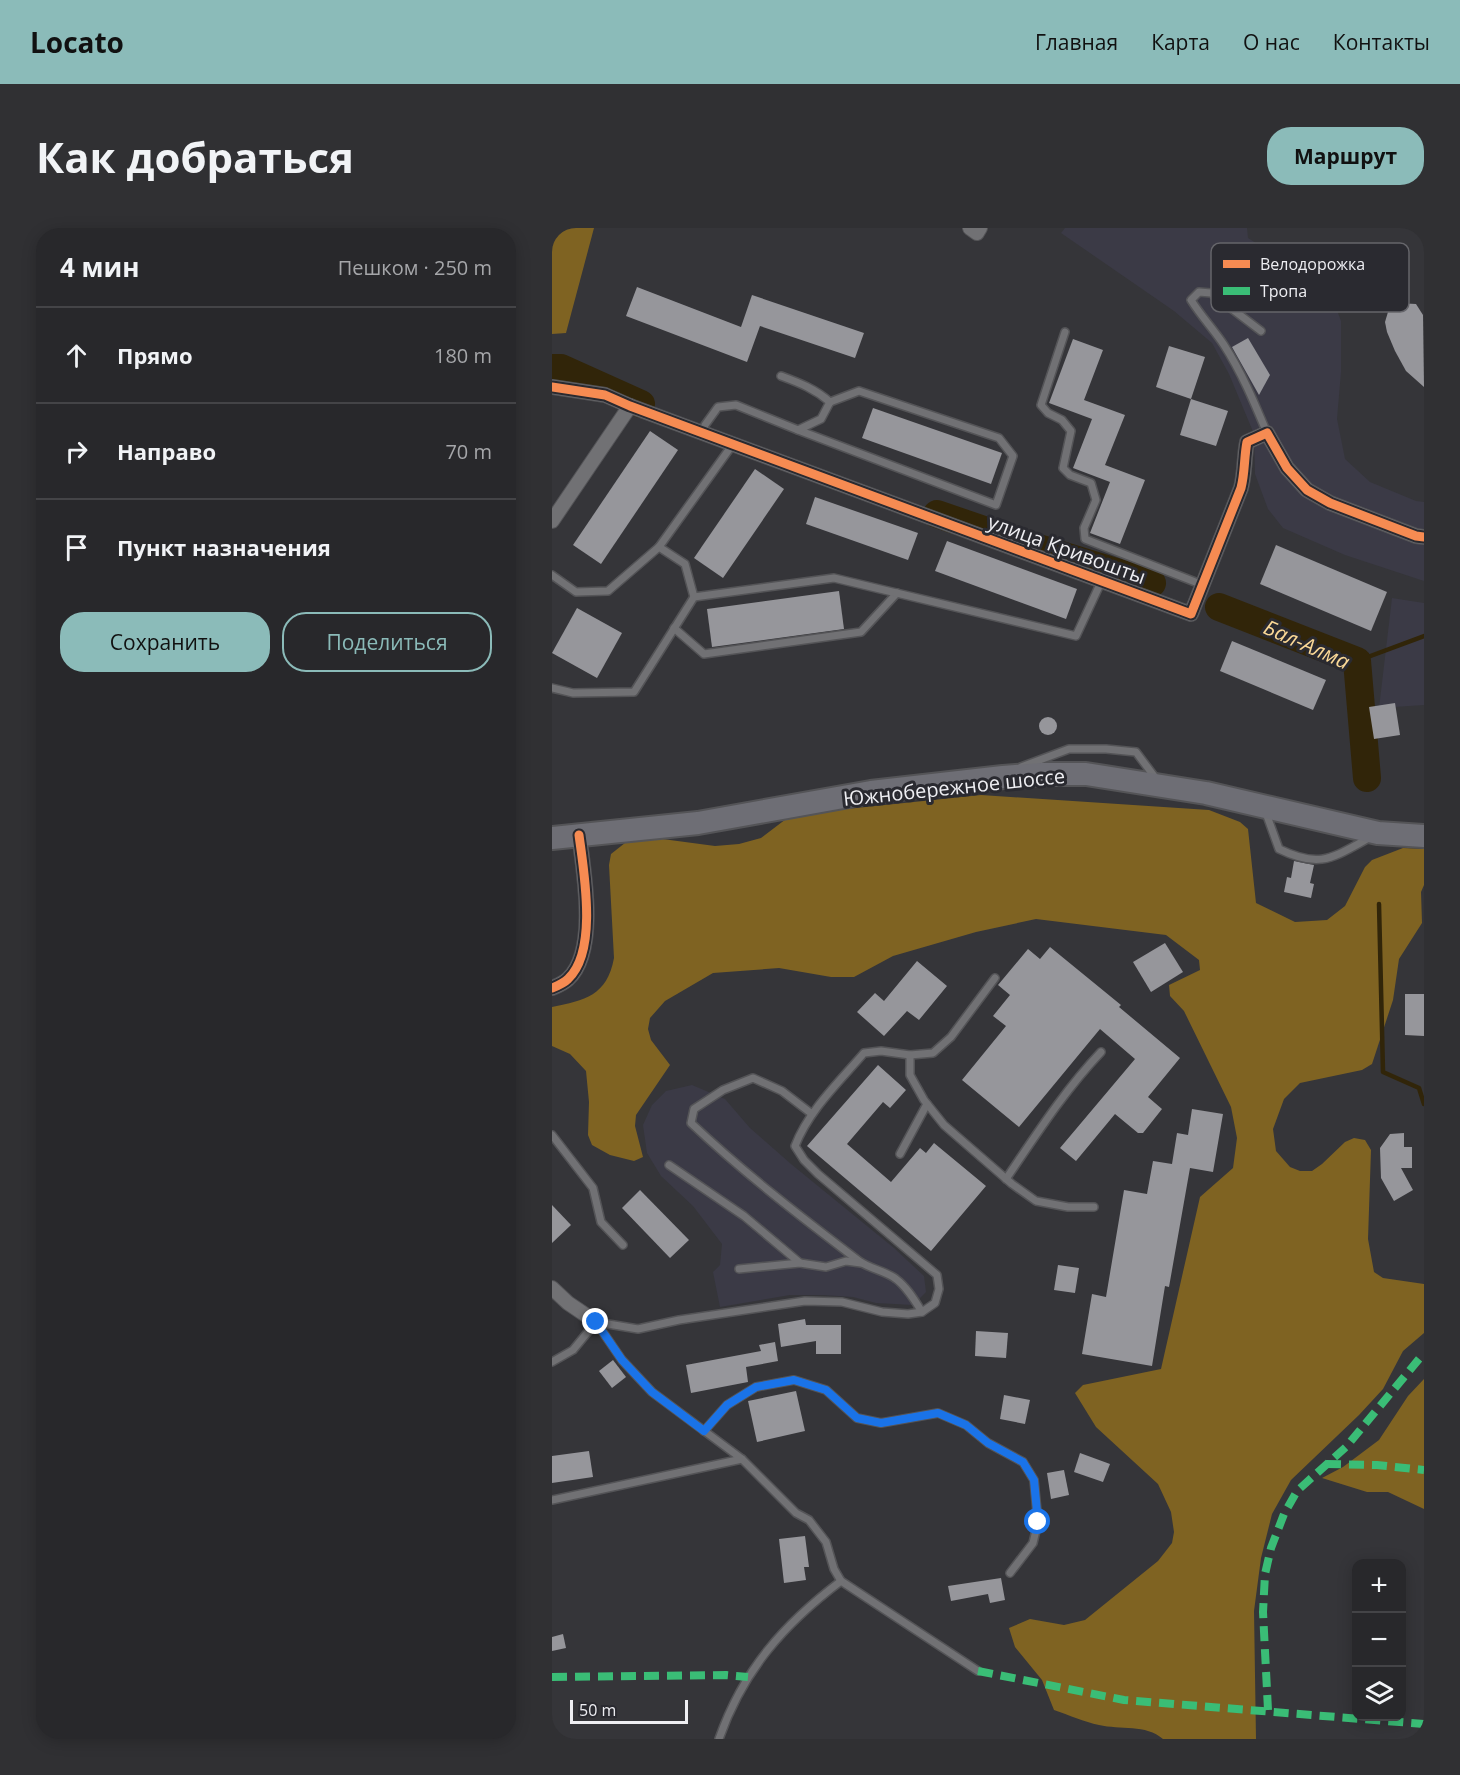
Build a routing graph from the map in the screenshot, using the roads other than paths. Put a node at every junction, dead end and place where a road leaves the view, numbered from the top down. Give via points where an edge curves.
1 (970, 228) edge
2 (980, 228) edge
3 (1211, 293) edge
4 (1236, 312) edge
5 (1261, 331) dead end
6 (1065, 332) dead end
7 (781, 376) dead end
8 (552, 387) edge
9 (830, 402) junction
10 (630, 406) junction
11 (704, 429) junction
12 (798, 430) junction
13 (1267, 433) junction
14 (734, 444) junction
15 (552, 521) edge
16 (1424, 537) edge
17 (659, 546) junction
18 (552, 575) edge
19 (1102, 580) junction
20 (1203, 585) junction
21 (897, 593) junction
22 (694, 597) junction
23 (674, 628) junction
24 (552, 688) edge
25 (1264, 807) junction
26 (642, 827) junction
27 (552, 833) edge
28 (1378, 833) junction
29 (579, 835) junction
30 (1424, 835) edge
31 (552, 838) edge
32 (995, 978) dead end
33 (552, 988) edge
34 (1101, 1052) dead end
35 (910, 1055) junction
36 (927, 1104) junction
37 (812, 1114) junction
38 (552, 1135) edge
39 (900, 1154) dead end
40 (669, 1165) dead end
41 (1006, 1179) junction
42 (1094, 1207) dead end
43 (623, 1245) dead end
44 (800, 1263) junction
45 (861, 1263) junction
46 (740, 1269) dead end
47 (552, 1288) edge
48 (922, 1312) junction
49 (596, 1322) junction
50 (552, 1362) edge
51 (704, 1431) junction
52 (742, 1459) junction
53 (552, 1500) edge
54 (1010, 1573) dead end
55 (841, 1581) junction
56 (978, 1671) dead end
57 (718, 1739) edge

1 - 2 street via 977,232
3 - 13 lane via 1199,292 1191,300 1239,370
4 - 5 lane
6 - 20 lane via 1041,405 1071,431 1063,468 1090,483 1096,500 1084,528 1085,539
7 - 9 lane via 804,384
8 - 10 street, улица Кривошты via 606,395
9 - 12 lane via 821,419
9 - 12 lane via 859,390 999,438 1013,456 996,505
10 - 11 street, улица Кривошты
10 - 15 street
11 - 12 lane via 718,407 736,405
11 - 14 street, улица Кривошты
13 - 16 street via 1287,468 1307,490
13 - 20 street, улица Кривошты via 1247,442 1241,488
14 - 17 lane
14 - 19 street, улица Кривошты
17 - 18 lane via 608,591 576,592
17 - 22 lane via 685,564
19 - 20 street, улица Кривошты via 1191,614
19 - 21 lane via 1076,636
21 - 22 lane via 834,578
21 - 23 lane via 861,632 704,654
22 - 23 lane
23 - 24 lane via 634,692 573,693
25 - 26 highway, Южнобережное шоссе via 1206,793 1086,774 1042,774 871,792 698,823
25 - 28 highway, Южнобережное шоссе
25 - 28 lane via 1279,849 1295,856 1332,858
26 - 27 highway, Южнобережное шоссе
26 - 29 highway, Южнобережное шоссе
26 - 30 highway, Южнобережное шоссе via 867,789 1001,774 1088,771 1225,794 1375,830
28 - 30 highway, Южнобережное шоссе
29 - 31 highway, Южнобережное шоссе
29 - 33 street via 586,936 580,962 568,980
32 - 35 lane via 951,1037 933,1053
34 - 41 lane via 1047,1118
35 - 36 lane via 910,1075
35 - 37 lane via 864,1053
36 - 39 lane
36 - 41 lane via 944,1125
37 - 45 lane via 782,1091 753,1078 723,1090 694,1110 691,1123 724,1155
37 - 48 lane via 795,1146 804,1160 937,1275 935,1303
38 - 43 lane via 593,1188 601,1222
40 - 44 lane via 744,1216
41 - 42 lane via 1036,1202
44 - 45 lane via 826,1267
44 - 46 lane
45 - 48 lane via 896,1279
47 - 49 street
48 - 49 lane via 882,1312 842,1302 805,1301 638,1329
49 - 50 lane via 573,1350
49 - 51 lane via 622,1360 652,1392
51 - 52 lane
51 - 54 lane via 727,1405 756,1387 794,1380 826,1390 857,1418 881,1423 938,1413 966,1425 988,1443 1023,1462 1034,1480 1038,1522 1033,1543
52 - 53 lane
52 - 55 lane via 796,1513 809,1520 826,1542
55 - 56 lane
55 - 57 lane via 798,1616 764,1654 735,1698

